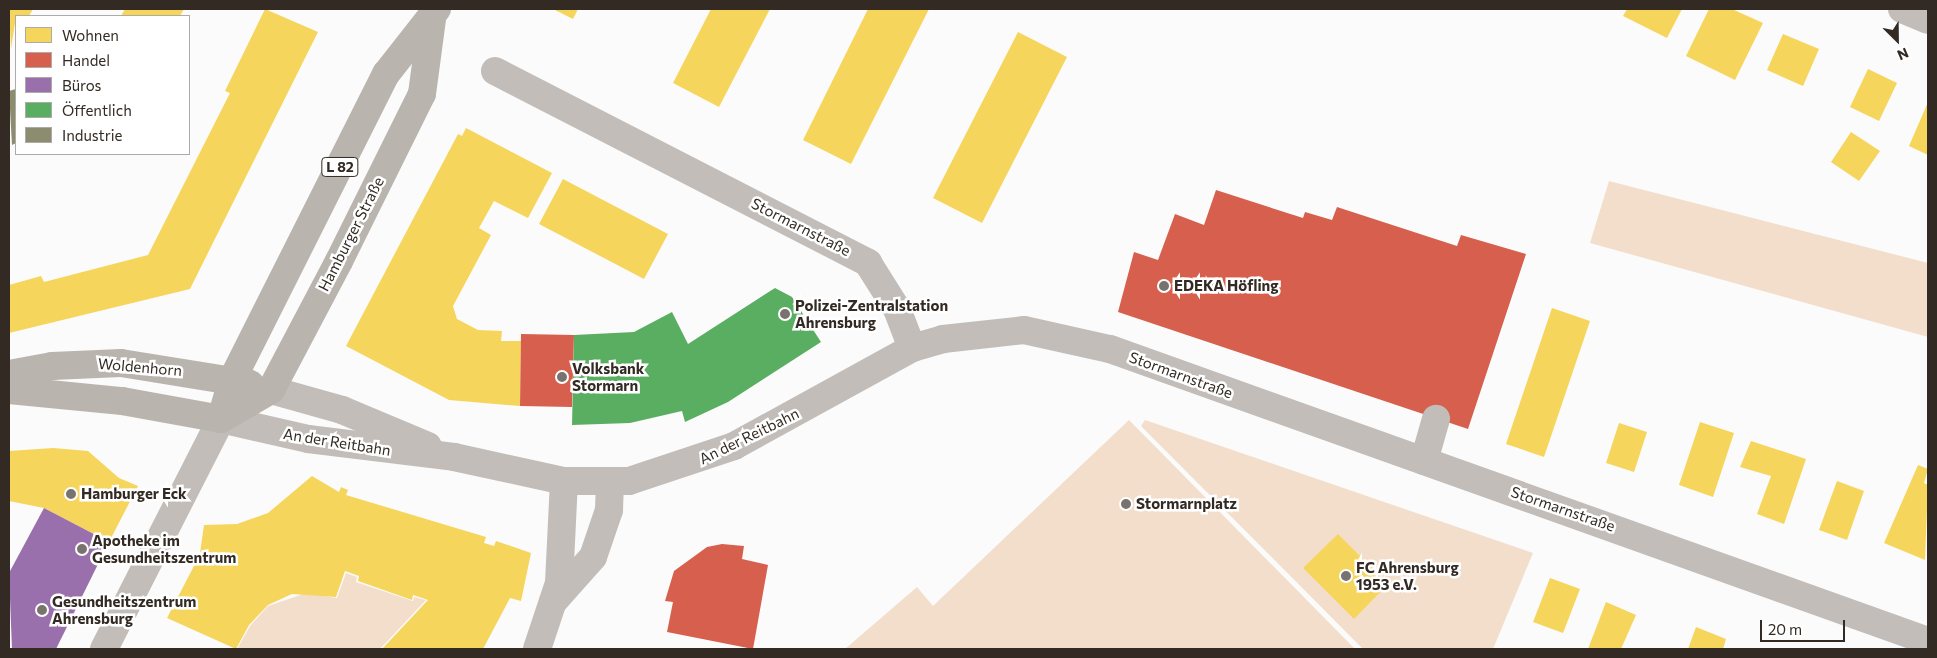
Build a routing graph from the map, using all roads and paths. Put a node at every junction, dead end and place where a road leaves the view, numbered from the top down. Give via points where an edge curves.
1 (1902, 9) edge
2 (428, 12) edge
3 (1928, 20) edge
4 (495, 71) dead end
5 (912, 348) junction
6 (9, 374) edge
7 (232, 380) junction
8 (9, 390) edge
9 (271, 390) junction
10 (221, 419) junction
11 (1436, 419) dead end
12 (454, 457) junction
13 (1424, 461) junction
14 (564, 481) junction
15 (610, 482) junction
16 (553, 602) junction
17 (1928, 641) edge
18 (104, 649) edge
19 (537, 649) edge

1 - 3 street
2 - 7 main road, Hamburger Straße / L 82 via 386,74
2 - 9 main road, Hamburger Straße / L 82 via 422,94
4 - 5 street, Stormarnstraße via 868,263 897,309
5 - 13 street, Stormarnstraße via 1004,331 1070,337
5 - 15 street, An der Reitbahn via 734,446 654,475
6 - 7 main road, Woldenhorn via 52,366 122,363
7 - 9 main road, Woldenhorn
7 - 10 main road, Hamburger Straße / L 82
8 - 10 main road via 122,401
9 - 10 main road
9 - 12 street, An der Reitbahn via 342,410
10 - 12 street, An der Reitbahn via 352,447
10 - 18 street, Hamburger Straße
11 - 13 street
12 - 14 street, An der Reitbahn
13 - 17 street, Stormarnstraße
14 - 15 street, An der Reitbahn
14 - 16 street via 564,542
15 - 16 street via 609,510 594,557
16 - 19 street

